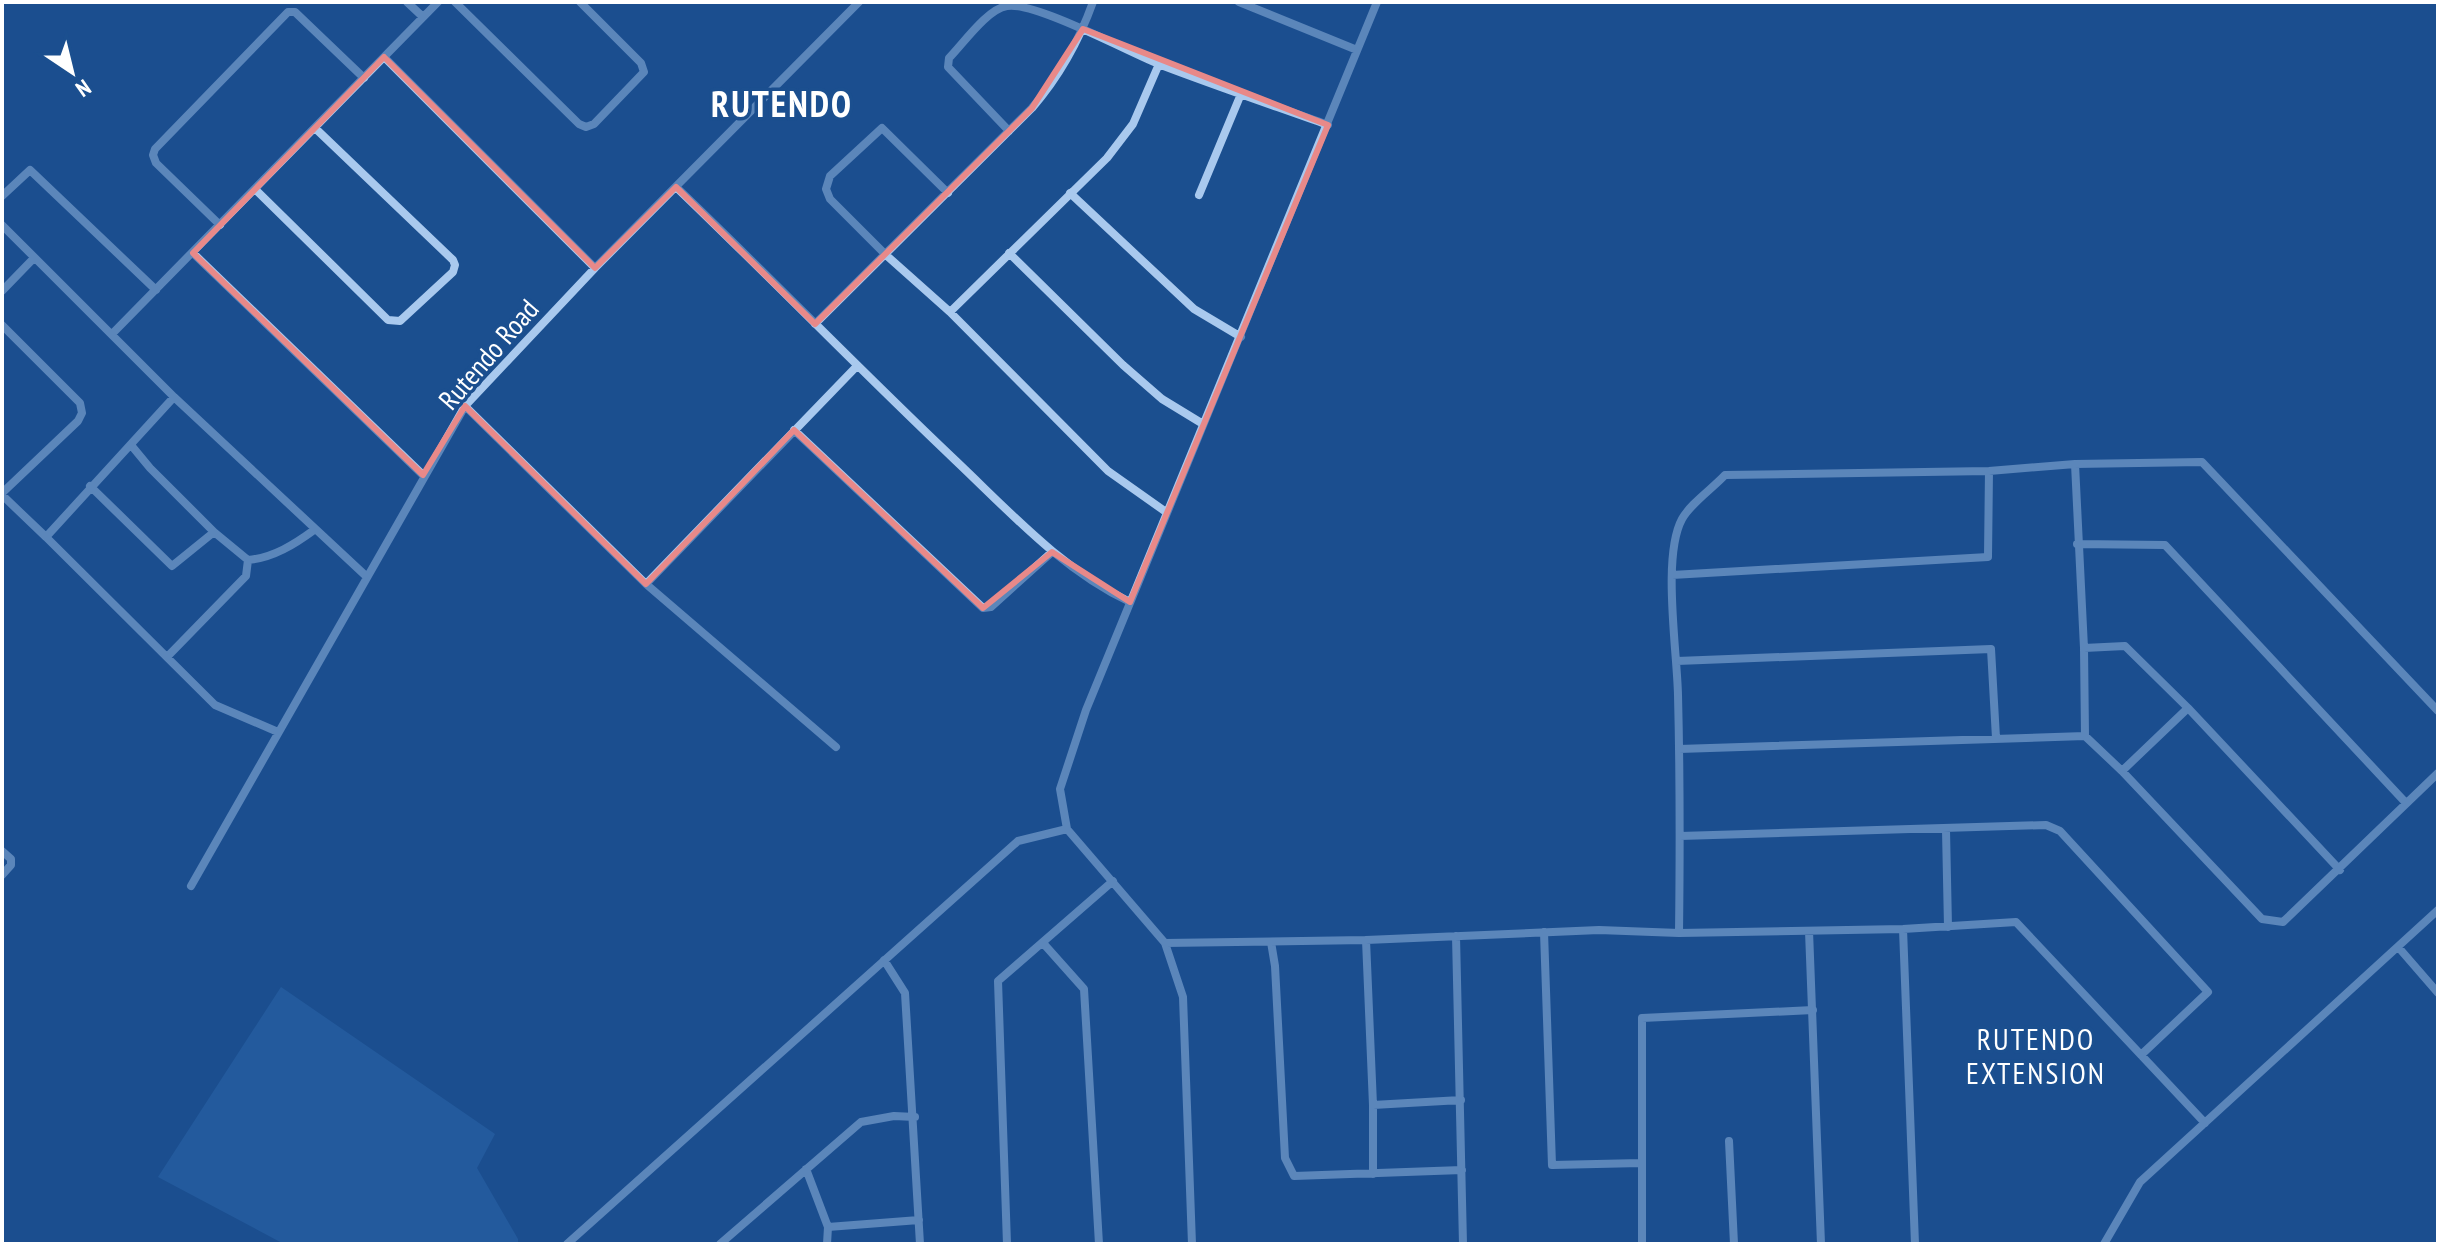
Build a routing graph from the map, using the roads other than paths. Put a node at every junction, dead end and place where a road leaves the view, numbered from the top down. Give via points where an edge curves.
1 (407, 2) edge
2 (438, 2) edge
3 (455, 2) edge
4 (580, 2) edge
5 (859, 2) edge
6 (1093, 2) edge
7 (1239, 2) edge
8 (1377, 2) edge
9 (423, 17) junction
10 (1083, 29) junction
11 (1357, 50) junction
12 (384, 57) junction
13 (1159, 64) junction
14 (364, 78) junction
15 (1241, 94) junction
16 (1328, 125) junction
17 (315, 128) junction
18 (1009, 131) junction
19 (676, 187) junction
20 (255, 189) junction
21 (948, 193) junction
22 (1070, 193) junction
23 (1199, 195) dead end
24 (2, 196) edge
25 (2, 225) edge
26 (220, 225) junction
27 (193, 253) junction
28 (1009, 253) junction
29 (886, 255) junction
30 (34, 258) junction
31 (595, 268) junction
32 (156, 290) junction
33 (2, 291) edge
34 (950, 312) junction
35 (815, 324) junction
36 (2, 325) edge
37 (112, 334) junction
38 (1241, 337) junction
39 (856, 367) junction
40 (174, 397) junction
41 (465, 406) junction
42 (1203, 424) junction
43 (794, 430) junction
44 (131, 445) junction
45 (2075, 464) junction
46 (1989, 471) junction
47 (423, 475) junction
48 (90, 486) junction
49 (2, 494) edge
50 (1166, 512) junction
51 (314, 530) junction
52 (214, 532) junction
53 (46, 537) junction
54 (2077, 544) junction
55 (1052, 552) junction
56 (248, 560) junction
57 (1672, 575) junction
58 (367, 577) junction
59 (646, 584) junction
60 (1130, 602) junction
61 (2084, 648) junction
62 (167, 657) junction
63 (1677, 661) junction
64 (2188, 708) junction
65 (2438, 711) edge
66 (278, 732) junction
67 (2085, 736) junction
68 (1996, 738) junction
69 (836, 747) dead end
70 (1679, 749) junction
71 (2122, 771) junction
72 (2438, 773) edge
73 (2406, 803) junction
74 (1067, 829) junction
75 (1946, 830) junction
76 (1680, 836) junction
77 (2, 851) edge
78 (2340, 870) junction
79 (2, 875) edge
80 (1113, 881) junction
81 (191, 886) dead end
82 (2438, 910) edge
83 (1948, 927) junction
84 (1903, 929) junction
85 (1809, 931) junction
86 (1544, 932) junction
87 (1679, 933) junction
88 (1456, 936) junction
89 (1366, 940) junction
90 (1271, 942) junction
91 (1043, 943) junction
92 (1165, 943) junction
93 (2399, 948) junction
94 (884, 960) junction
95 (2438, 993) edge
96 (1813, 1010) junction
97 (2141, 1055) junction
98 (1461, 1100) junction
99 (1373, 1105) junction
100 (915, 1117) junction
101 (2205, 1123) junction
102 (1729, 1141) dead end
103 (1641, 1163) junction
104 (806, 1169) junction
105 (1462, 1170) junction
106 (1373, 1174) junction
107 (919, 1220) junction
108 (828, 1227) junction
109 (567, 1244) edge
110 (720, 1244) edge
111 (827, 1244) edge
112 (920, 1244) edge
113 (1007, 1244) edge
114 (1099, 1244) edge
115 (1192, 1244) edge
116 (1463, 1244) edge
117 (1642, 1244) edge
118 (1734, 1244) edge
119 (1821, 1244) edge
120 (1915, 1244) edge
121 (2104, 1244) edge

1 - 9 street
2 - 9 street
3 - 4 street via 586,127 644,72
5 - 19 street, Rutendo Road
6 - 10 street
7 - 11 street
8 - 11 street
9 - 12 street
10 - 13 street
10 - 18 street via 1052,86
10 - 18 street via 1006,6 992,12 949,58 953,75
11 - 16 street
12 - 14 street
12 - 31 street
13 - 15 street
13 - 22 street via 1133,124
14 - 17 street
14 - 26 street via 295,12 277,23 153,155
15 - 16 street
15 - 23 street
16 - 38 street
17 - 20 street
17 - 20 street via 453,260 453,272 400,321 388,320
18 - 21 street
19 - 31 street, Rutendo Road
19 - 35 street
20 - 26 street
21 - 29 street
21 - 29 street via 882,128 830,176 830,199
22 - 28 street
22 - 38 street via 1194,309
24 - 32 street via 30,170
25 - 30 street
26 - 27 street
27 - 32 street
27 - 47 street
28 - 34 street
28 - 42 street via 1123,365 1162,399
29 - 34 street
29 - 35 street
30 - 33 street
30 - 37 street
31 - 41 street, Rutendo Road
32 - 37 street
34 - 50 street via 1108,471
35 - 39 street
36 - 49 street via 80,403 82,413
37 - 40 street
38 - 42 street
39 - 43 street
39 - 55 street
40 - 44 street
40 - 51 street
41 - 47 street, Rutendo Road
41 - 59 street
42 - 50 street
43 - 55 street via 983,608 991,607
43 - 59 street
44 - 48 street
44 - 52 street
45 - 46 street
45 - 54 street
45 - 65 street via 2202,462
46 - 57 street via 1725,475 1683,518 1673,547
46 - 57 street via 1988,557
47 - 58 street, Rutendo Road
48 - 52 street via 172,566
48 - 53 street
49 - 53 street
50 - 60 street
51 - 56 street via 263,559
51 - 58 street
52 - 56 street
53 - 62 street
54 - 61 street
54 - 73 street via 2165,545
55 - 60 street
56 - 62 street via 246,576
57 - 63 street
58 - 66 street, Rutendo Road
59 - 69 street
60 - 74 street via 1060,789
61 - 64 street via 2125,646
61 - 67 street
62 - 66 street via 215,705
63 - 68 street via 1991,649
63 - 70 street
64 - 71 street
64 - 78 street
66 - 81 street, Rutendo Road
67 - 68 street
67 - 71 street
68 - 70 street
70 - 76 street
71 - 78 street via 2262,919 2283,922
72 - 73 street
73 - 78 street
74 - 80 street
74 - 94 street via 1018,841
75 - 76 street
75 - 83 street
75 - 97 street via 2046,825 2060,831 2208,992
76 - 87 street
77 - 79 street via 11,865
80 - 91 street
80 - 92 street
82 - 93 street
83 - 84 street
83 - 97 street via 2016,922
84 - 85 street
84 - 120 street
85 - 87 street
85 - 96 street
86 - 87 street
86 - 88 street
86 - 103 street via 1552,1165
88 - 89 street
88 - 98 street
89 - 90 street
89 - 99 street
90 - 92 street
90 - 106 street via 1285,1158 1294,1176
91 - 113 street via 998,981
91 - 114 street via 1084,989
92 - 115 street via 1183,997
93 - 95 street
93 - 101 street
94 - 100 street via 905,993
94 - 109 street
96 - 103 street via 1642,1018
96 - 119 street
97 - 101 street
98 - 99 street
98 - 105 street
99 - 106 street
100 - 104 street via 861,1122
100 - 107 street
101 - 121 street via 2140,1182
102 - 118 street
103 - 117 street
104 - 108 street
104 - 110 street
105 - 106 street
105 - 116 street
107 - 108 street
107 - 112 street
108 - 111 street

